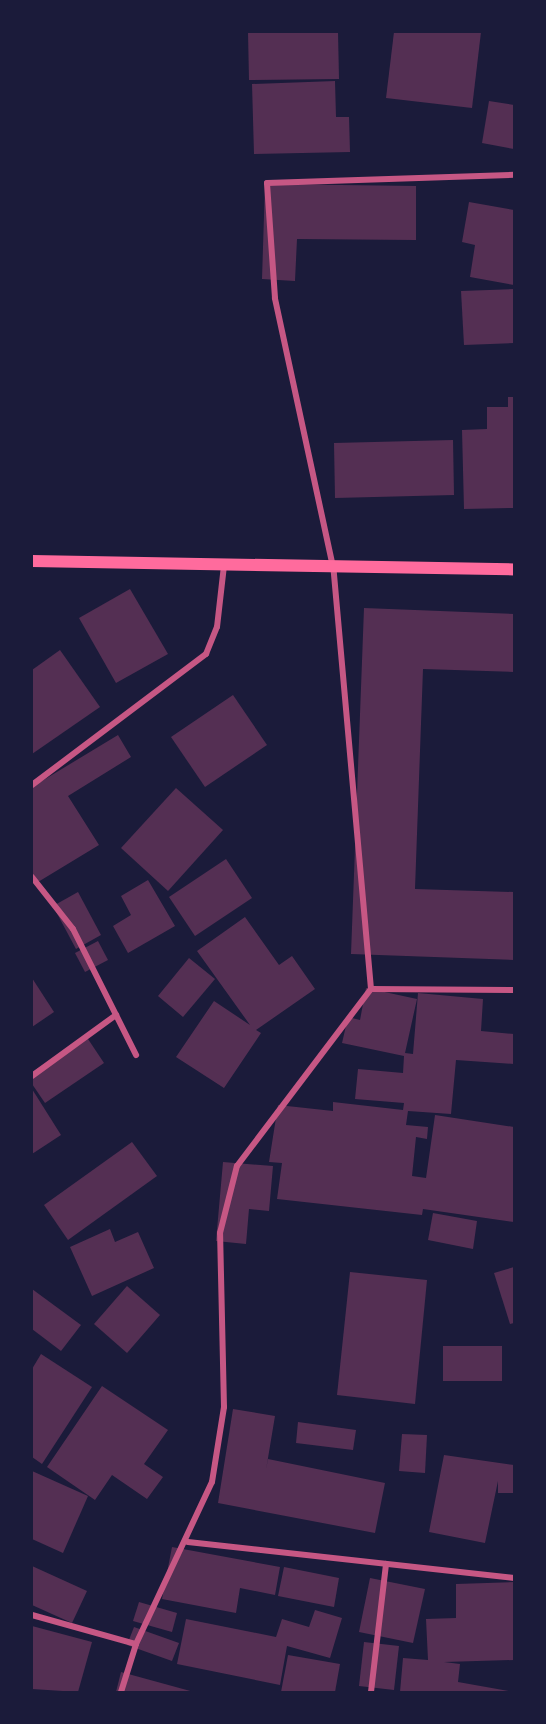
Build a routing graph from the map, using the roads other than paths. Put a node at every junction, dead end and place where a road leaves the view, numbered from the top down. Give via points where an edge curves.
1 (514, 175) edge
2 (32, 561) edge
3 (224, 566) junction
4 (333, 567) junction
5 (514, 569) edge
6 (32, 785) edge
7 (32, 877) edge
8 (371, 989) junction
9 (514, 990) edge
10 (116, 1015) junction
11 (136, 1055) dead end
12 (32, 1076) edge
13 (188, 1542) junction
14 (386, 1564) junction
15 (514, 1578) edge
16 (32, 1615) edge
17 (136, 1644) junction
18 (121, 1692) edge
19 (371, 1692) edge

1 - 4 street via 267,183 275,298
2 - 3 main road
3 - 4 main road
3 - 6 street via 218,627 206,654
4 - 5 main road
4 - 8 street
7 - 10 street via 74,929
8 - 9 street
8 - 13 street via 237,1167 220,1233 224,1407 212,1482
10 - 11 street
10 - 12 street
13 - 14 street
13 - 17 street
14 - 15 street
14 - 19 street
16 - 17 street
17 - 18 street

